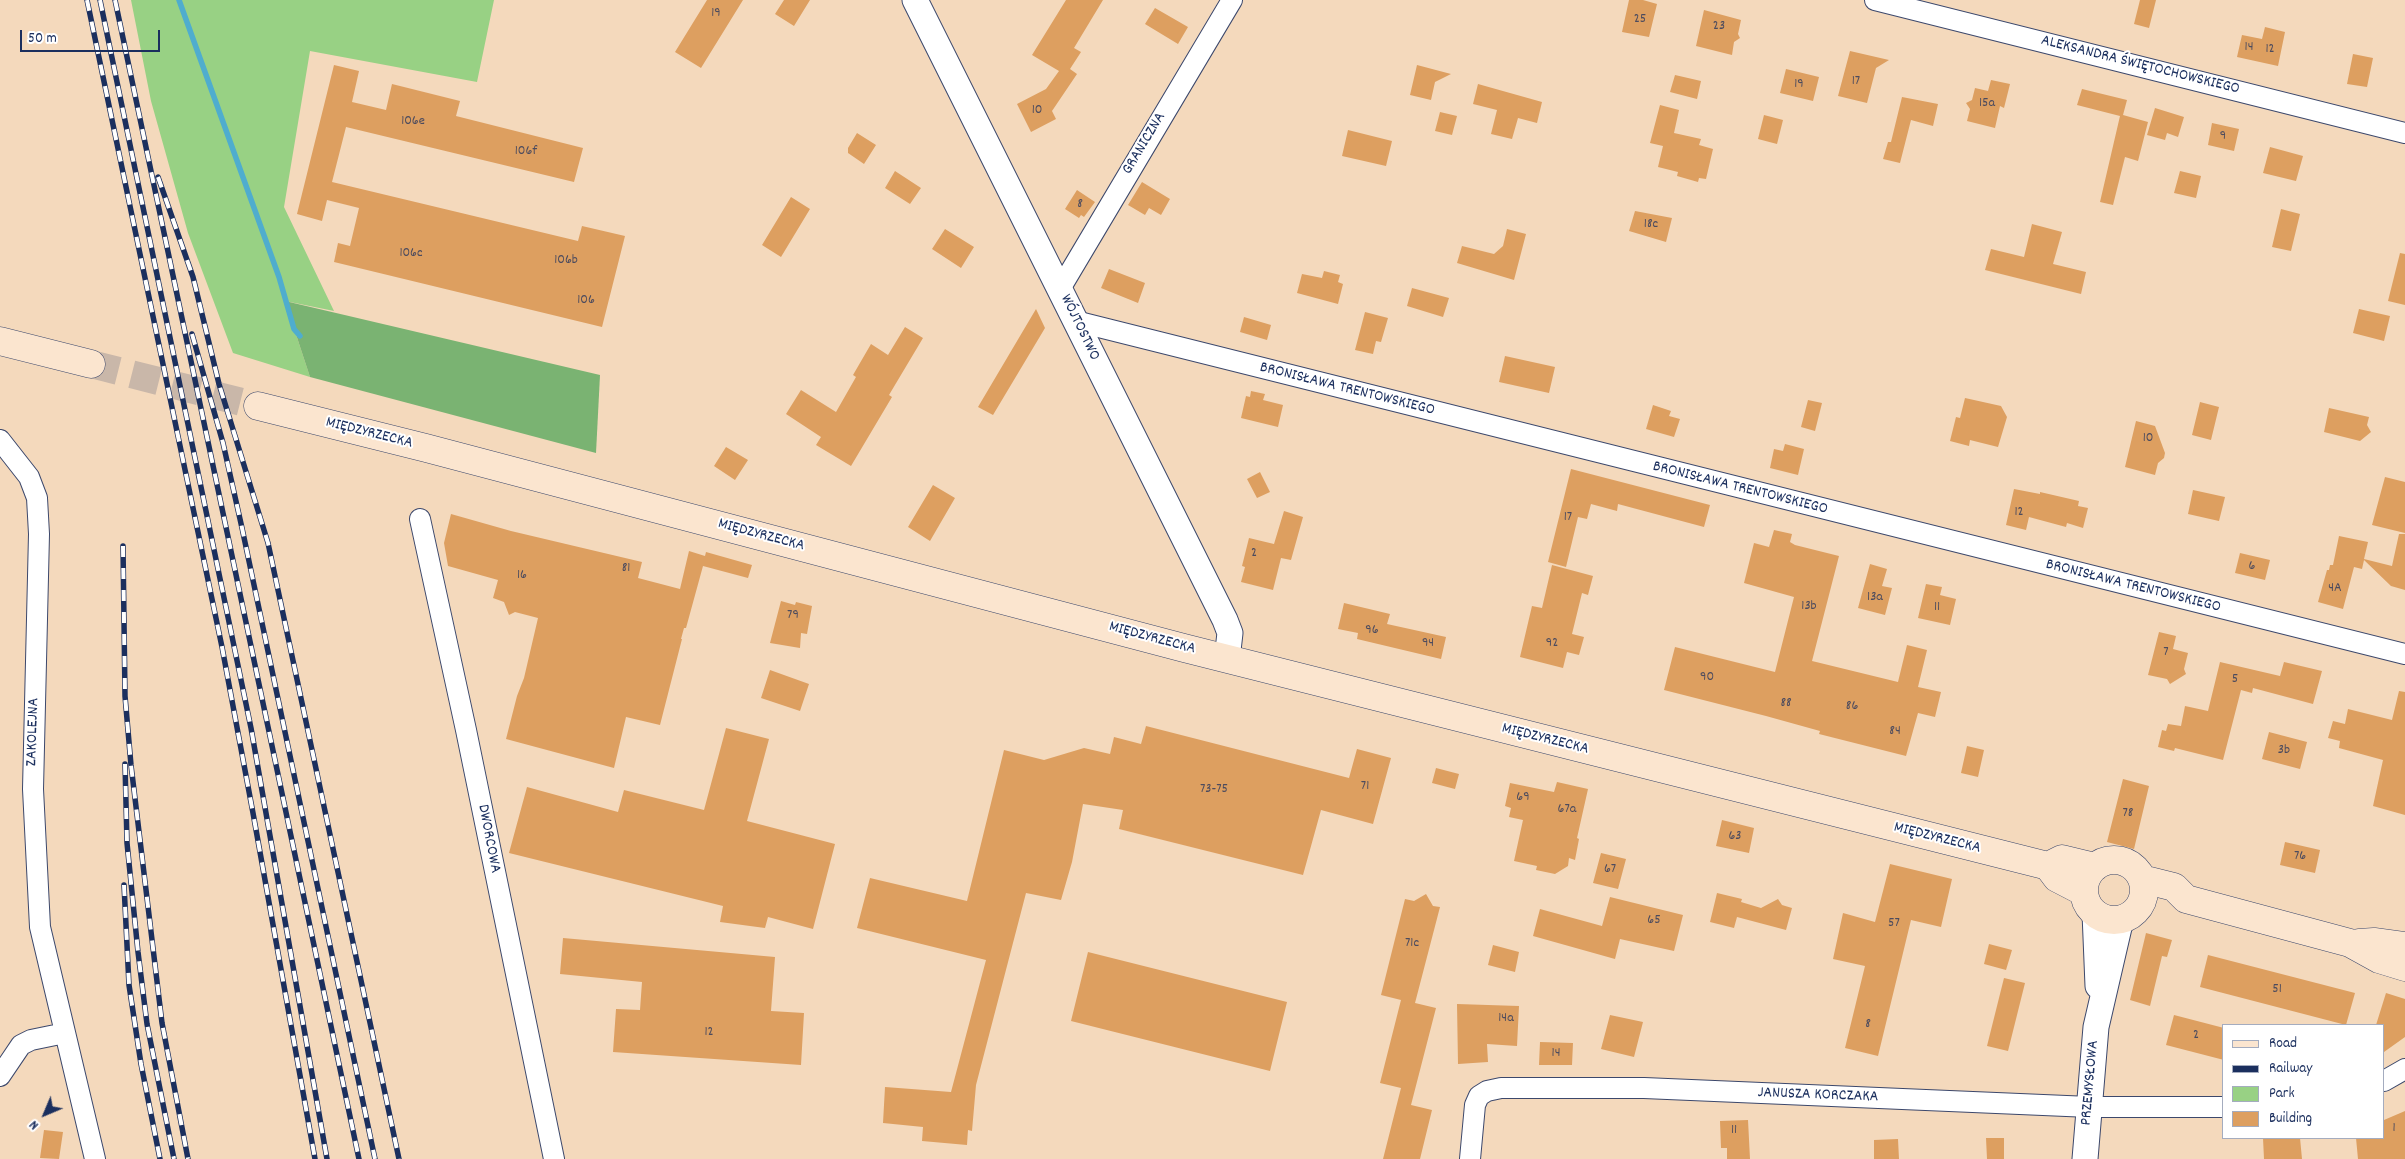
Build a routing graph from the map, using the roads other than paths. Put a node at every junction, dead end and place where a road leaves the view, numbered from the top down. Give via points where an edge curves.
1 (915, 0) edge
2 (1232, 0) edge
3 (1875, 0) edge
4 (2405, 133) edge
5 (1060, 289) junction
6 (1075, 321) junction
7 (0, 341) edge
8 (90, 364) tunnel mouth
9 (258, 406) tunnel mouth
10 (0, 440) edge
11 (420, 519) dead end
12 (2405, 654) edge
13 (1227, 659) junction
14 (2048, 866) junction
15 (2095, 867) junction
16 (2142, 890) junction
17 (2089, 903) junction
18 (2121, 919) junction
19 (2350, 943) junction
20 (2405, 946) edge
21 (2405, 967) edge
22 (2099, 1008) junction
23 (65, 1033) junction
24 (2405, 1069) edge
25 (0, 1076) edge
26 (2385, 1081) edge
27 (2090, 1107) junction
28 (2222, 1107) edge
29 (95, 1159) edge
30 (554, 1159) edge
31 (1470, 1159) edge
32 (2085, 1159) edge

1 - 5 street, WÓJTOSTWO
2 - 5 street, GRANICZNA
3 - 4 street, ALEKSANDRA ŚWIĘTOCHOWSKIEGO
5 - 6 street, WÓJTOSTWO
6 - 12 street, BRONISŁAWA TRENTOWSKIEGO
6 - 13 street, WÓJTOSTWO via 1225,620 1230,633
7 - 8 main road
9 - 13 main road, MIĘDZYRZECKA
10 - 23 street, ZAKOLEJNA via 29,477 37,498 33,788 37,882 40,927
11 - 30 street, DWORCOWA
13 - 14 main road, MIĘDZYRZECKA
14 - 15 main road, MIĘDZYRZECKA via 2062,859
14 - 17 main road, MIĘDZYRZECKA via 2057,878
15 - 16 main road via 2109,860 2126,862 2138,872
15 - 17 main road via 2085,883
16 - 18 main road via 2134,913
16 - 19 main road via 2174,887 2186,899
17 - 18 main road via 2107,919
17 - 22 street, PRZEMYSŁOWA
18 - 22 street, PRZEMYSŁOWA
19 - 20 main road
19 - 21 main road via 2378,959
22 - 27 street, PRZEMYSŁOWA
23 - 25 street via 21,1045
23 - 29 street, ZAKOLEJNA
24 - 26 street
27 - 28 street, JANUSZA KORCZAKA
27 - 31 street, JANUSZA KORCZAKA via 1644,1088 1501,1088 1479,1096 1475,1105
27 - 32 street, PRZEMYSŁOWA

